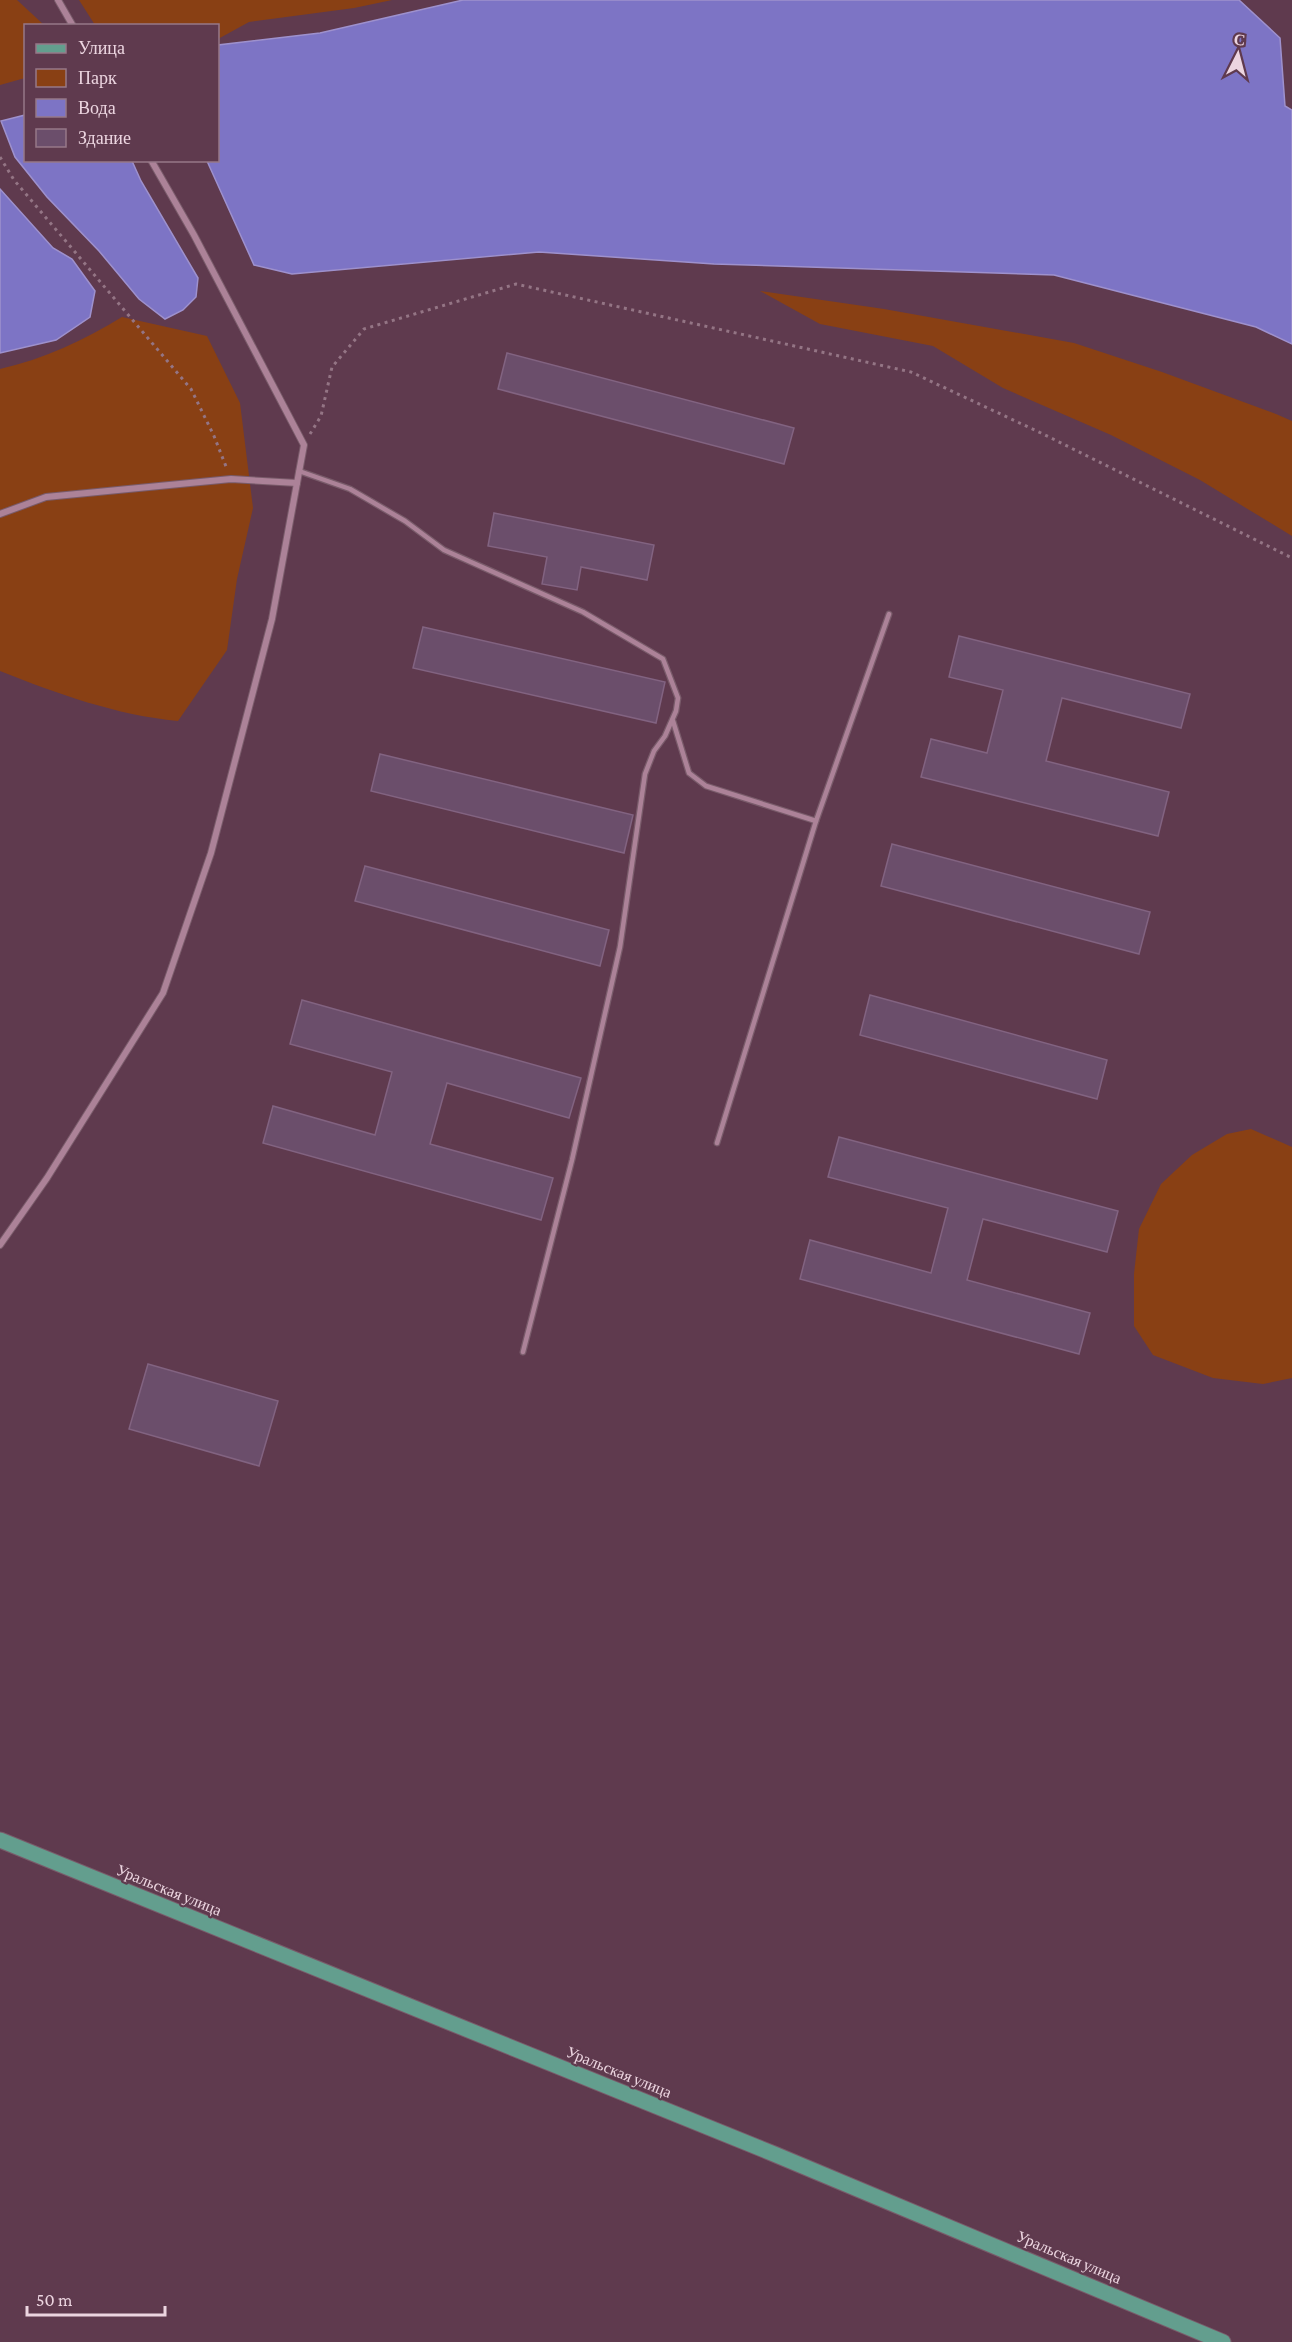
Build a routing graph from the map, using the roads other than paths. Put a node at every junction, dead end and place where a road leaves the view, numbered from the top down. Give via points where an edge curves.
1 (58, 0) edge
2 (72, 24) edge
3 (152, 162) edge
4 (299, 471) junction
5 (297, 483) junction
6 (0, 514) edge
7 (889, 614) dead end
8 (673, 721) junction
9 (816, 821) junction
10 (717, 1143) dead end
11 (0, 1245) edge
12 (523, 1352) dead end
13 (0, 1840) edge
14 (1223, 2342) edge

1 - 2 street
3 - 4 street via 304,445
4 - 5 street
4 - 8 lane via 350,489 405,521 444,550 583,612 663,659 678,698
5 - 6 street via 231,479 46,497
5 - 11 street via 272,619 212,853 163,993 47,1178
7 - 9 lane
8 - 9 lane via 689,773 706,786
8 - 12 lane via 645,774 620,947
9 - 10 lane
13 - 14 main road, Уральская улица via 774,2154

